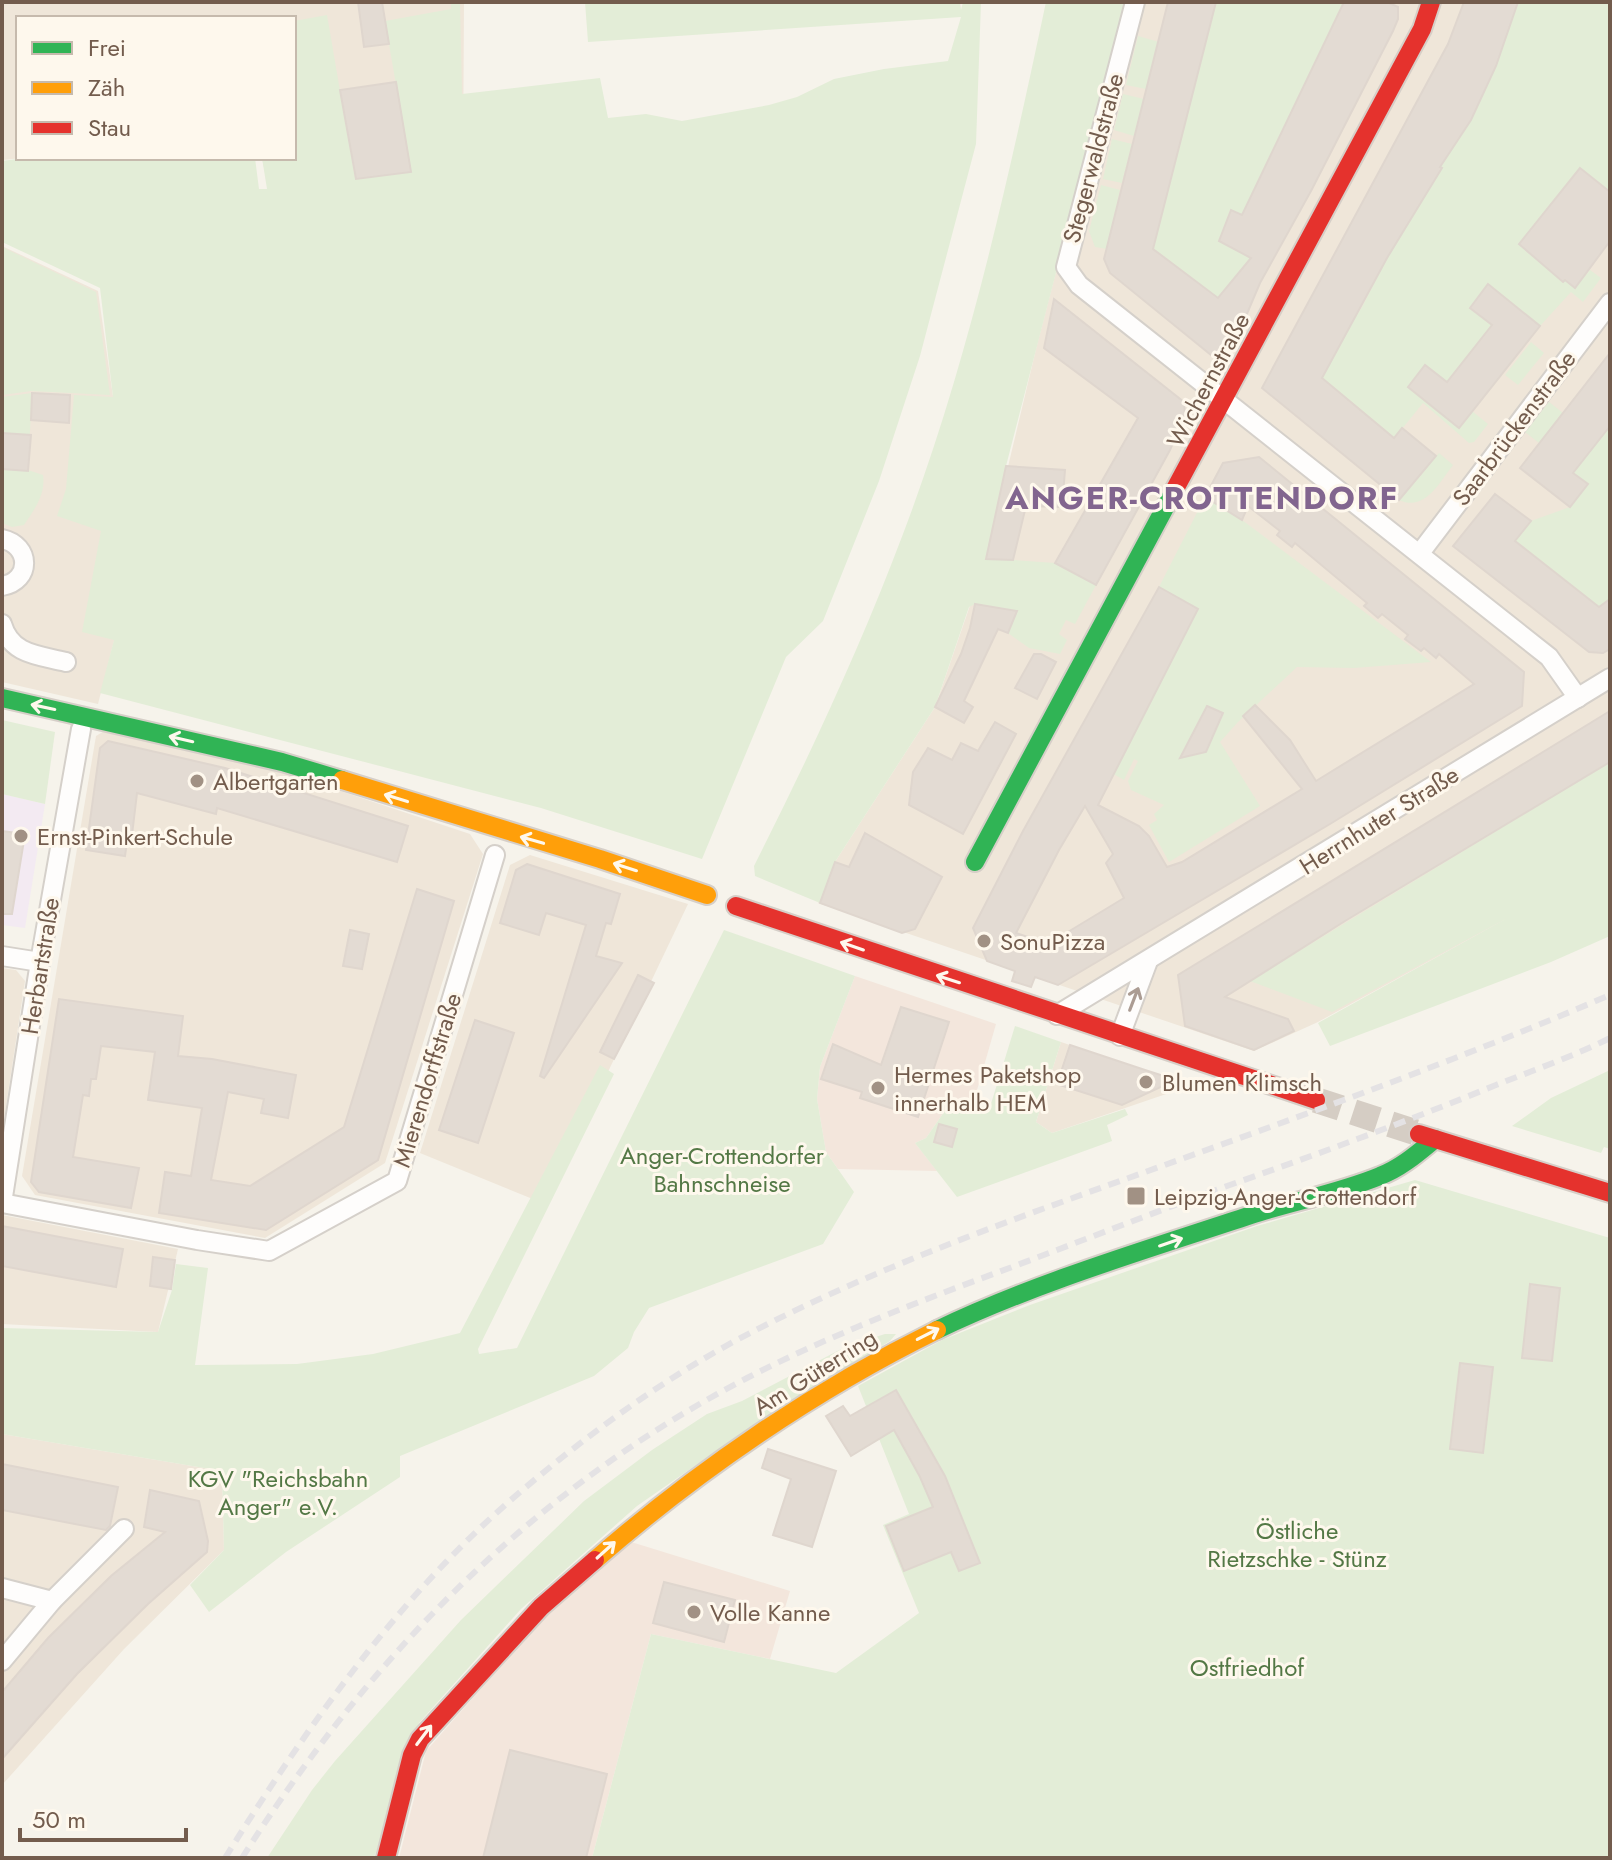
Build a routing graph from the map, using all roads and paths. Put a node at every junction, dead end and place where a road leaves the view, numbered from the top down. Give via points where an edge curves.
1 (1135, 2) edge
2 (1431, 2) edge
3 (1610, 303) edge
4 (1224, 402) junction
5 (2, 539) edge
6 (1420, 553) junction
7 (2, 586) edge
8 (2, 624) edge
9 (66, 662) dead end
10 (1610, 678) edge
11 (2, 698) edge
12 (1578, 698) junction
13 (81, 729) dead end
14 (495, 855) dead end
15 (975, 862) dead end
16 (707, 895) dead end
17 (736, 906) dead end
18 (2, 956) edge
19 (1148, 961) junction
20 (40, 962) junction
21 (1057, 1015) junction
22 (1120, 1036) junction
23 (1316, 1100) tunnel mouth
24 (1610, 1193) edge
25 (2, 1203) edge
26 (124, 1529) dead end
27 (2, 1588) edge
28 (52, 1601) junction
29 (2, 1661) edge
30 (386, 1858) edge

1 - 4 street, Stegerwaldstraße via 1064,265 1079,285
2 - 4 street, Wichernstraße via 1422,29
3 - 6 street, Saarbrückenstraße
4 - 6 street, Stegerwaldstraße
4 - 15 street, Wichernstraße
5 - 7 street via 18,546 25,565 19,578
6 - 12 street, Stegerwaldstraße via 1549,657
8 - 9 street via 6,637 21,650
10 - 12 street, Herrnhuter Straße
16 -> 11 street via 282,762
12 - 19 street, Herrnhuter Straße
13 - 20 street, Herbartstraße
14 - 25 street, Mierendorffstraße via 397,1181 269,1251
21 -> 17 street
18 - 20 street
19 - 21 street, Herrnhuter Straße
22 -> 19 street
20 - 25 street, Herbartstraße
21 - 22 street
22 - 23 street
30 -> 24 street, Am Güterring via 420,1739 541,1607 643,1518 873,1362 979,1310 1254,1214 1381,1176 1410,1160 1426,1136
26 - 28 street
27 - 28 street
28 - 29 street

